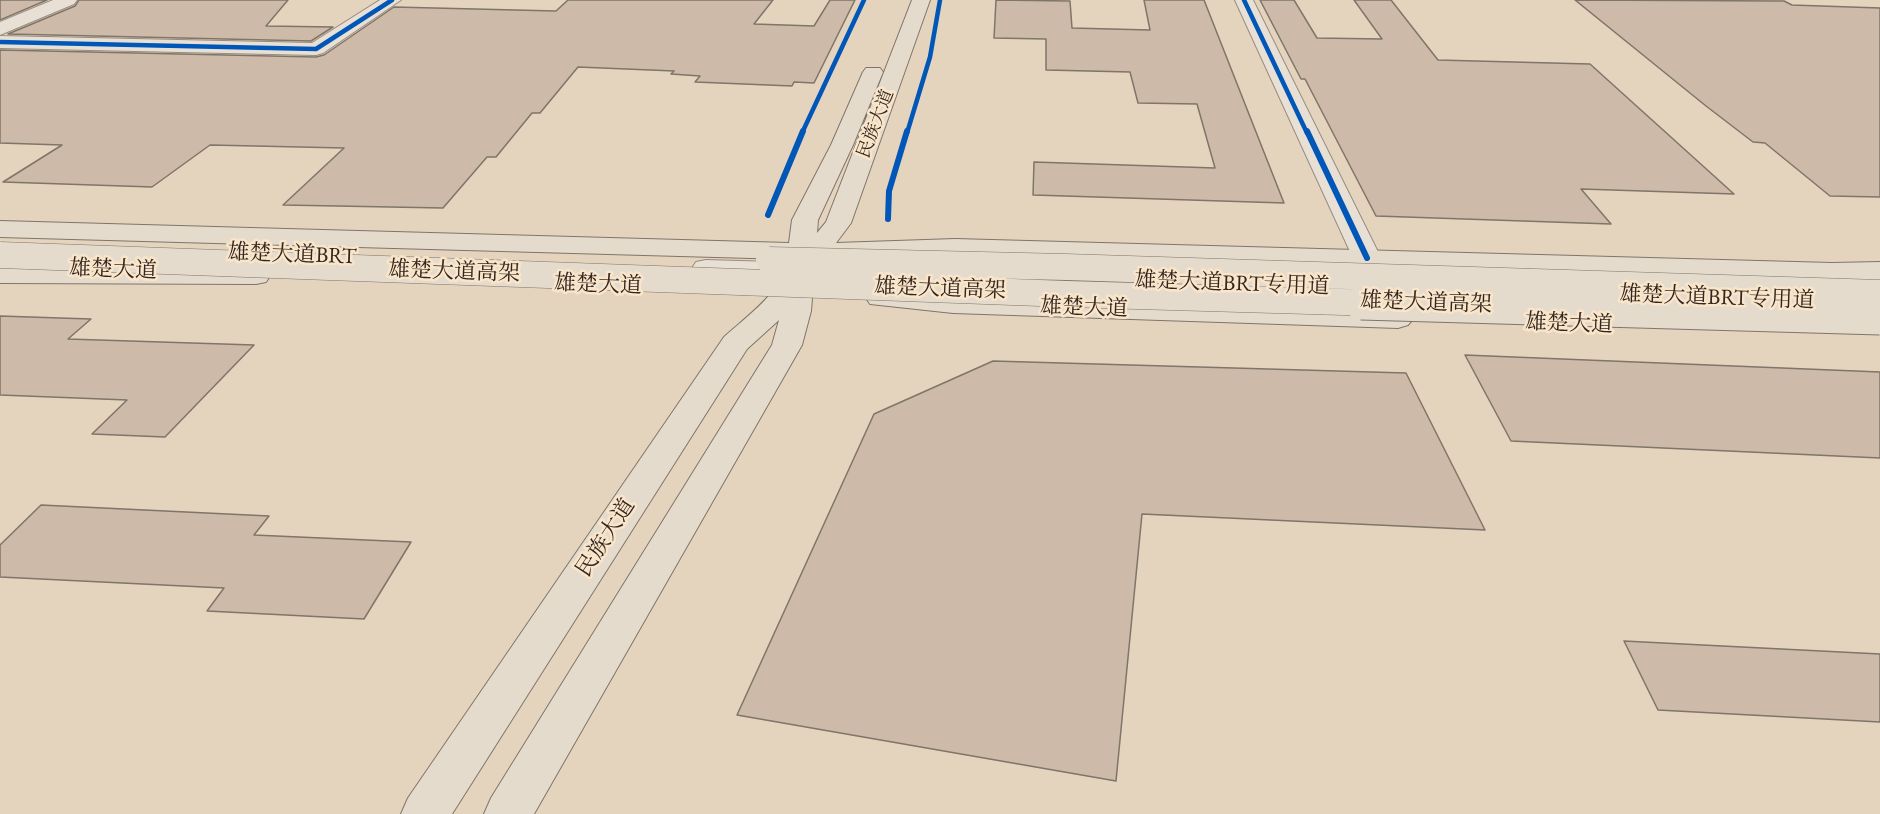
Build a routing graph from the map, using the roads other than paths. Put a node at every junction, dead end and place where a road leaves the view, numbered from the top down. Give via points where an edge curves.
1 (68, 0) edge
2 (392, 0) edge
3 (898, 0) edge
4 (921, 0) edge
5 (1244, 0) edge
6 (0, 29) edge
7 (0, 42) edge
8 (0, 229) edge
9 (0, 238) edge
10 (0, 246) edge
11 (0, 255) edge
12 (1367, 258) junction
13 (0, 266) edge
14 (1880, 270) edge
15 (800, 271) junction
16 (1832, 271) junction
17 (0, 275) edge
18 (287, 276) junction
19 (1880, 276) edge
20 (1880, 293) edge
21 (1880, 303) edge
22 (1880, 318) edge
23 (1880, 334) edge
24 (425, 814) edge
25 (508, 814) edge

1 - 6 street
2 - 7 street via 316,50
3 - 15 main road, 民族大道 via 842,145 805,220
4 - 15 main road, 民族大道 via 838,223
5 - 12 street
8 - 15 main road, 雄楚大道
9 - 20 main road, 雄楚大道高架, bridge
10 - 15 street, 雄楚大道BRT
11 - 22 main road, 雄楚大道高架, bridge via 1067,294
12 - 15 main road, 雄楚大道 via 955,247
12 - 16 main road, 雄楚大道
13 - 18 main road, 雄楚大道
14 - 16 main road
15 - 18 main road, 雄楚大道
15 - 21 street, 雄楚大道BRT专用道
15 - 23 main road, 雄楚大道 via 953,304
15 - 24 main road, 民族大道 via 770,312 735,343
15 - 25 main road, 民族大道 via 787,345
16 - 19 main road, 雄楚大道
17 - 18 main road

